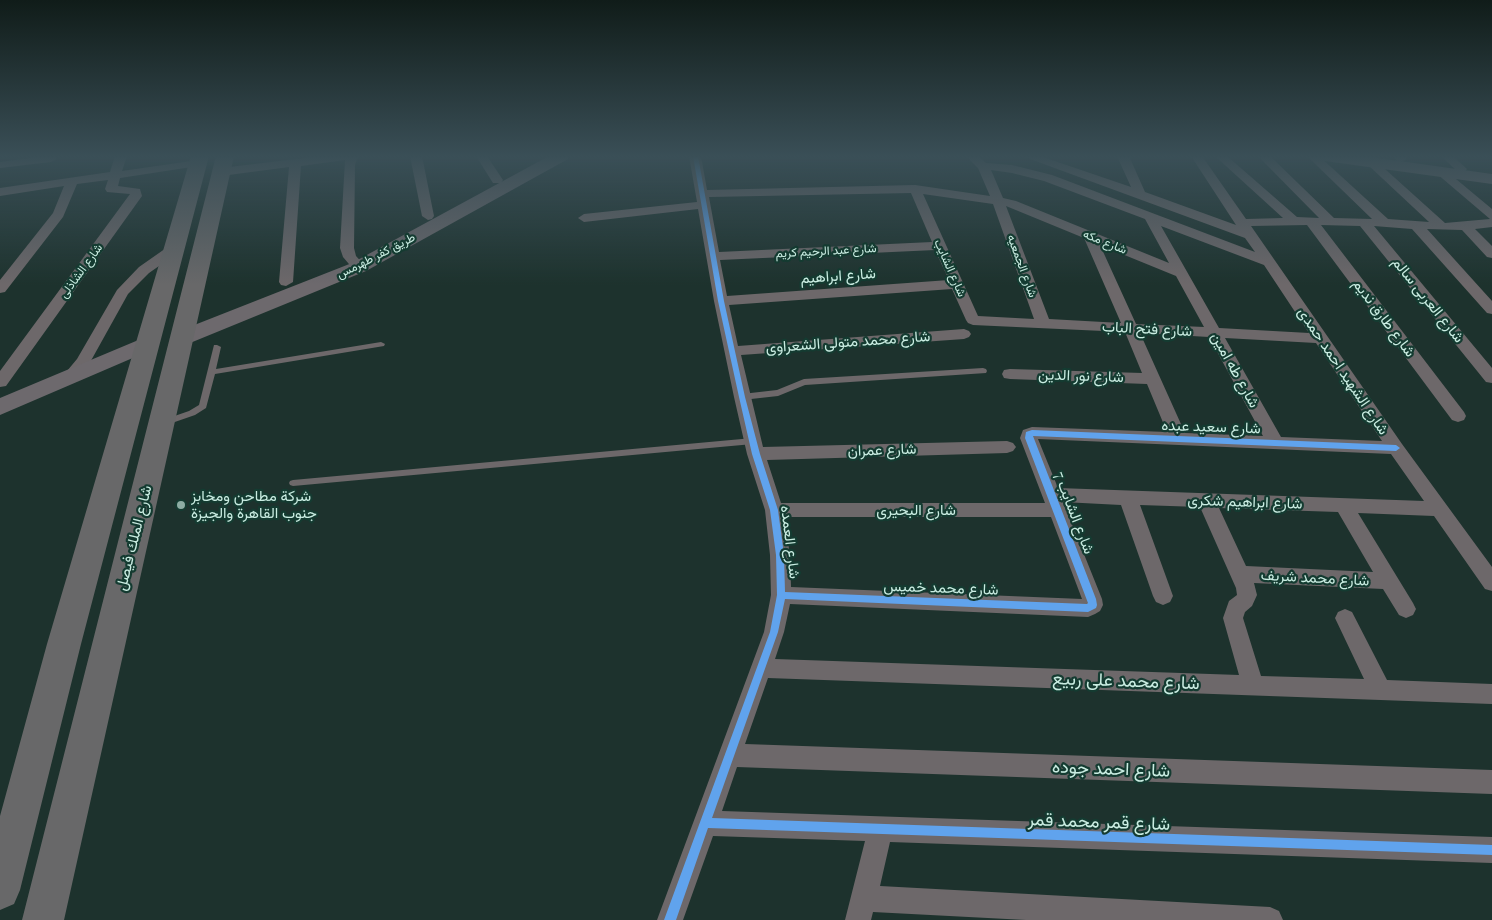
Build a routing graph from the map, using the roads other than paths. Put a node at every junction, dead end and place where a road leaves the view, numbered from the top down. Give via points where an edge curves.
1 (65, 199) edge
2 (134, 199) edge
3 (195, 199) edge
4 (205, 199) edge
5 (292, 199) edge
6 (348, 199) edge
7 (425, 199) edge
8 (461, 199) edge
9 (478, 199) edge
10 (723, 199) edge
11 (919, 199) edge
12 (985, 199) edge
13 (1103, 199) edge
14 (1155, 199) edge
15 (1225, 199) edge
16 (1269, 199) edge
17 (1307, 199) edge
18 (1358, 199) edge
19 (1413, 199) edge
20 (1476, 199) edge
21 (702, 200) junction
22 (999, 201) junction
23 (428, 216) junction
24 (1492, 216) edge
25 (1150, 217) junction
26 (584, 218) dead end
27 (1294, 221) junction
28 (1311, 221) junction
29 (1330, 221) junction
30 (1364, 222) junction
31 (1384, 223) junction
32 (1492, 224) edge
33 (1416, 226) junction
34 (1442, 227) junction
35 (1466, 227) junction
36 (1246, 229) junction
37 (1090, 236) junction
38 (940, 246) junction
39 (174, 249) junction
40 (1492, 254) edge
41 (713, 256) junction
42 (354, 262) junction
43 (1268, 262) junction
44 (1181, 273) junction
45 (286, 282) junction
46 (957, 284) junction
47 (0, 289) edge
48 (721, 301) junction
49 (1492, 310) edge
50 (973, 320) joint
51 (1043, 324) junction
52 (1130, 328) junction
53 (184, 329) junction
54 (1214, 332) junction
55 (964, 334) dead end
56 (1320, 338) junction
57 (381, 344) dead end
58 (217, 347) dead end
59 (146, 351) junction
60 (732, 351) junction
61 (983, 371) dead end
62 (211, 372) junction
63 (1010, 374) dead end
64 (70, 377) junction
65 (1492, 378) edge
66 (1152, 379) junction
67 (0, 382) edge
68 (742, 397) junction
69 (0, 407) edge
70 (1458, 416) dead end
71 (0, 418) edge
72 (161, 424) junction
73 (1029, 438) joint
74 (1179, 440) junction
75 (1276, 444) junction
76 (1007, 446) dead end
77 (755, 448) junction
78 (1396, 448) junction
79 (293, 483) dead end
80 (1128, 498) junction
81 (1206, 500) junction
82 (1054, 502) junction
83 (1344, 506) junction
84 (1439, 509) junction
85 (774, 510) junction
86 (131, 548) junction
87 (87, 564) junction
88 (1240, 574) junction
89 (1390, 581) junction
90 (1492, 583) edge
91 (781, 595) junction
92 (1163, 596) dead end
93 (1092, 599) joint
94 (1406, 610) dead end
95 (1345, 618) dead end
96 (112, 627) junction
97 (64, 644) junction
98 (761, 668) junction
99 (1253, 686) junction
100 (1381, 690) junction
101 (1492, 694) edge
102 (730, 755) junction
103 (1492, 782) edge
104 (706, 823) junction
105 (881, 829) junction
106 (1492, 850) edge
107 (0, 890) edge
108 (861, 909) edge
109 (43, 920) edge
110 (670, 920) edge
111 (1270, 920) edge

1 - 47 street via 59,214
2 - 67 street, شارع الشاذلى
3 - 39 main road
4 - 53 main road, شارع الملك فيصل
5 - 45 street
6 - 42 street via 347,248
7 - 23 street
8 - 23 street, طريق كفر طهرمس
9 - 42 street, طريق كفر طهرمس
10 - 21 street, شارع مكه
11 - 38 street, شارع الشايب
12 - 22 street, شارع مكه
13 - 25 street
14 - 36 street
15 - 36 street, شارع الشهيد احمد حمدى
16 - 27 street
17 - 29 street
18 - 31 street
19 - 34 street
20 - 24 street
21 - 26 street, شارع مكه
21 - 41 street, شارع العمده
22 - 37 street, شارع مكه
22 - 51 street, شارع الجمعيه
23 - 42 street, طريق كفر طهرمس
25 - 43 street
25 - 44 street, شارع طه امين
27 - 28 street
27 - 36 street
28 - 29 street
28 - 70 street, شارع طارق نديم
29 - 30 street
30 - 31 street
30 - 65 street, شارع العربى سالم
31 - 33 street
32 - 35 street
33 - 34 street
33 - 49 street
34 - 35 street
35 - 40 street
36 - 43 street, شارع الشهيد احمد حمدى
37 - 44 street, شارع مكه
37 - 52 street
38 - 41 street, شارع عبد الرحيم كريم
38 - 46 street, شارع الشايب
39 - 59 main road
39 - 64 street via 144,270 127,287 83,362
41 - 48 street, شارع العمده
42 - 45 street, طريق كفر طهرمس
42 - 53 street, طريق كفر طهرمس
43 - 56 street, شارع الشهيد احمد حمدى
44 - 54 street, شارع طه امين
45 - 53 street, طريق كفر طهرمس
46 - 48 street, شارع ابراهيم
46 - 50 street, شارع الشايب
48 - 60 street, شارع العمده
50 - 51 street, شارع فتح الباب
51 - 52 street, شارع فتح الباب
52 - 54 street, شارع فتح الباب
52 - 66 street
53 - 72 main road, شارع الملك فيصل
54 - 56 street, شارع فتح الباب
54 - 75 street, شارع طه امين
55 - 60 street, شارع محمد متولى الشعراوى
56 - 78 street, شارع الشهيد احمد حمدى
57 - 62 lane
58 - 62 lane
59 - 64 street
59 - 71 street
59 - 87 main road
60 - 68 street, شارع العمده
61 - 68 lane via 804,382 778,393
62 - 72 lane via 202,407
63 - 66 street, شارع نور الدين
64 - 69 street
66 - 74 street
68 - 77 street, شارع العمده
72 - 86 main road, شارع الملك فيصل
73 - 74 street, شارع سعيد عبده via 1035,433
73 - 82 street, شارع الشايب 7
74 - 75 street, شارع سعيد عبده
75 - 78 street, شارع سعيد عبده
76 - 77 street, شارع عمران
77 - 79 lane
77 - 85 street, شارع العمده
78 - 84 street, شارع الشهيد احمد حمدى
80 - 81 street, شارع ابراهيم شكرى
80 - 82 street, شارع ابراهيم شكرى
80 - 92 street
81 - 83 street, شارع ابراهيم شكرى
81 - 88 street
82 - 85 street, شارع البحيرى
82 - 93 street, شارع الشايب 7
83 - 84 street, شارع ابراهيم شكرى
83 - 89 street
84 - 90 street, شارع الشهيد احمد حمدى
85 - 91 street, شارع العمده
86 - 87 main road via 114,564 98,568
86 - 96 main road, شارع الملك فيصل
87 - 97 main road
88 - 89 street, شارع محمد شريف
88 - 99 street via 1247,595 1236,606 1233,618
89 - 94 street
91 - 93 street, شارع محمد خميس via 1088,608 1093,605
91 - 98 street, شارع العمده via 774,632
95 - 100 street
96 - 97 main road via 103,621 88,623 73,632
96 - 109 main road, شارع الملك فيصل
97 - 107 main road
98 - 99 street, شارع محمد على ربيع
98 - 102 street, شارع العمده
99 - 100 street, شارع محمد على ربيع
100 - 101 street, شارع محمد على ربيع
102 - 103 street, شارع احمد جوده
102 - 104 street, شارع العمده
104 - 105 street, شارع قمر محمد قمر
104 - 110 street, شارع العمده
105 - 106 street, شارع قمر محمد قمر
105 - 108 street
108 - 111 street

